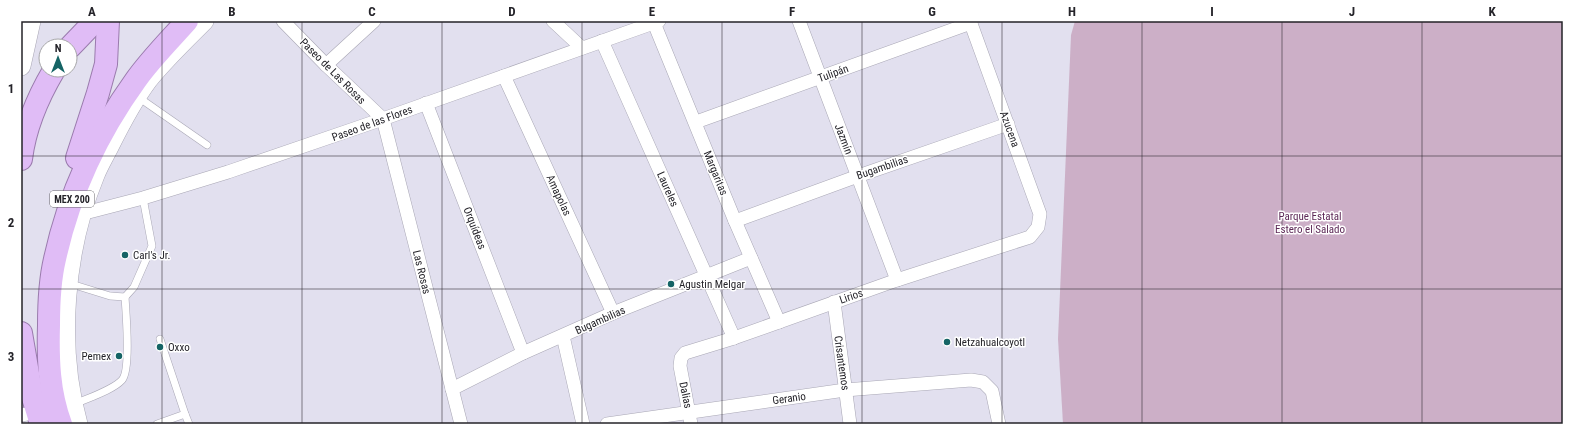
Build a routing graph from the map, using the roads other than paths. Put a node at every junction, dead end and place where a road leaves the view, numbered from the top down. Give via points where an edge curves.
1 (31, 21) edge
2 (95, 21) edge
3 (108, 21) edge
4 (187, 21) edge
5 (204, 21) edge
6 (283, 21) edge
7 (374, 21) edge
8 (553, 21) edge
9 (621, 21) edge
10 (799, 21) edge
11 (657, 22) edge
12 (971, 22) edge
13 (630, 31) junction
14 (78, 39) edge
15 (602, 41) junction
16 (582, 48) junction
17 (326, 65) junction
18 (21, 66) edge
19 (504, 76) junction
20 (820, 77) junction
21 (49, 78) edge
22 (138, 97) junction
23 (426, 103) junction
24 (383, 119) junction
25 (696, 122) junction
26 (1008, 124) junction
27 (207, 145) dead end
28 (21, 159) edge
29 (858, 176) junction
30 (143, 198) junction
31 (76, 209) junction
32 (735, 221) junction
33 (1030, 237) joint
34 (751, 258) junction
35 (707, 276) junction
36 (897, 280) junction
37 (68, 282) junction
38 (125, 297) junction
39 (834, 302) junction
40 (613, 313) junction
41 (779, 322) junction
42 (21, 333) edge
43 (563, 336) junction
44 (734, 338) junction
45 (160, 339) dead end
46 (523, 353) junction
47 (680, 366) joint
48 (452, 389) junction
49 (845, 390) junction
50 (185, 414) junction
51 (48, 415) edge
52 (690, 418) edge
53 (78, 424) edge
54 (158, 424) edge
55 (189, 424) edge
56 (461, 424) edge
57 (583, 424) edge
58 (607, 424) edge
59 (850, 424) edge
60 (999, 424) edge

1 - 18 main road
2 - 14 highway
3 - 31 highway via 106,64 73,169
4 - 31 highway, MEX 200 via 136,80 107,123 86,166
5 - 22 main road via 148,80
6 - 17 street, Paseo de Las Rosas
7 - 17 street
8 - 16 street
9 - 13 street
10 - 20 street, Jazmín
11 - 13 street, Paseo de las Flores
11 - 25 street, Margaritas
12 - 20 street, Tulipán
12 - 26 street, Azucena
13 - 15 street, Paseo de las Flores
15 - 16 street, Paseo de las Flores
15 - 35 street, Laureles
16 - 19 street, Paseo de las Flores
17 - 24 street, Paseo de Las Rosas
19 - 23 street, Paseo de las Flores
19 - 40 street, Amapolas
20 - 25 street, Tulipán
20 - 29 street, Jazmín
21 - 28 highway via 30,121
22 - 27 lane
22 - 31 main road via 123,118
23 - 24 street, Paseo de las Flores
23 - 46 street, Orquídeas
24 - 30 street, Paseo de las Flores
24 - 48 street, Las Rosas
25 - 32 street, Margaritas
26 - 29 street, Bugambilias
26 - 33 street, Azucena via 1040,214 1038,227
29 - 32 street, Bugambilias
29 - 36 street, Jazmín
30 - 31 street, Paseo de las Flores
30 - 38 lane via 152,246 134,287
31 - 37 main road
31 - 51 highway, MEX 200 via 55,260 49,307
32 - 34 street, Margaritas
33 - 36 street, Lirios
34 - 35 street, Bugambilias
34 - 41 street, Margaritas
35 - 40 street, Bugambilias
35 - 44 street, Laureles
36 - 39 street, Lirios
37 - 38 lane via 110,296
37 - 51 main road via 66,344 69,387
38 - 51 lane via 127,368 123,379 115,386
39 - 41 street, Lirios
39 - 49 street, Crisantemos
40 - 43 street, Bugambilias
41 - 44 street, Lirios
42 - 51 highway via 31,391
43 - 46 street, Bugambilias
43 - 57 street
44 - 47 street, Lirios via 685,353
45 - 50 lane
46 - 48 street, Bugambilias
47 - 52 street, Dalias
48 - 56 street, Las Rosas
49 - 52 street, Geranio
49 - 59 street, Crisantemos
49 - 60 street, Geranio via 971,380 983,382 992,391
50 - 54 lane
50 - 55 lane
51 - 53 main road
52 - 58 street, Geranio

